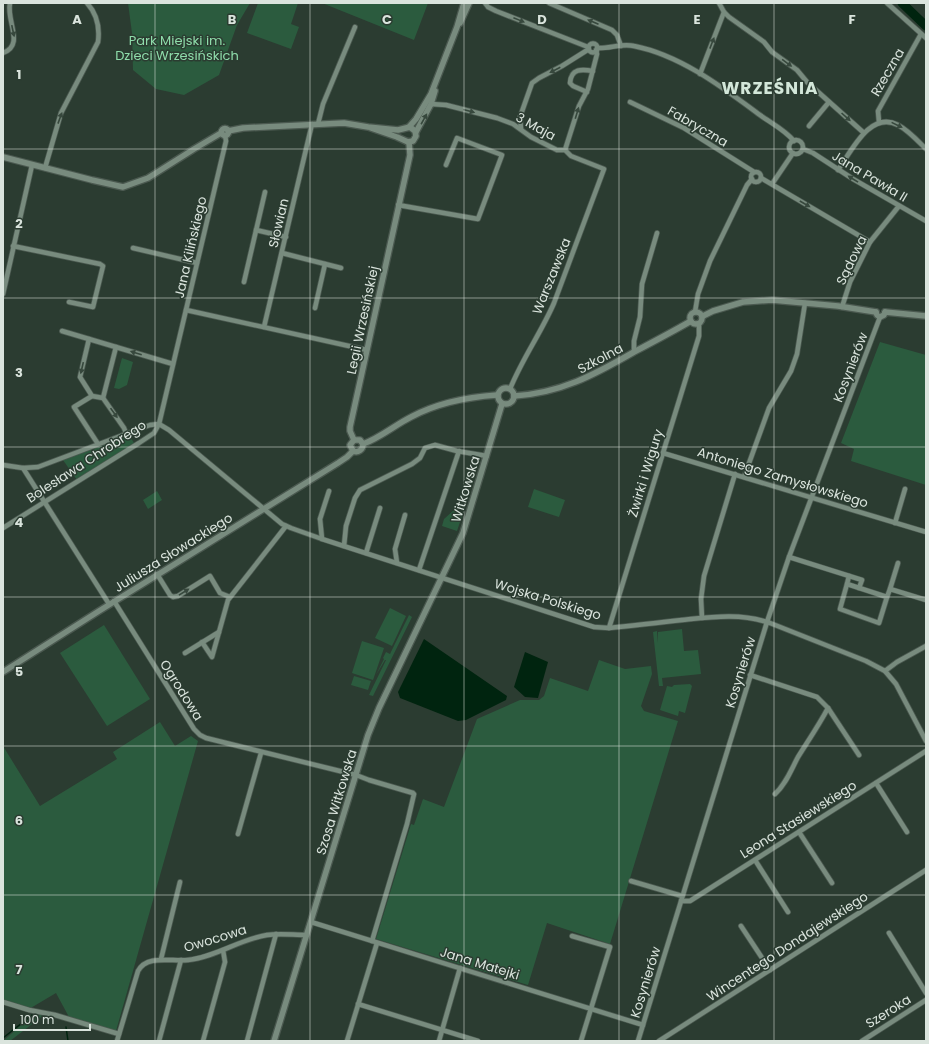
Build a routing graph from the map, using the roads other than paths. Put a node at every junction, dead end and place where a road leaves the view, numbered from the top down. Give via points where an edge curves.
1 (10, 3) edge
2 (87, 3) edge
3 (464, 3) edge
4 (469, 3) edge
5 (485, 3) edge
6 (549, 3) edge
7 (719, 3) edge
8 (888, 3) edge
9 (724, 12) junction
10 (355, 27) dead end
11 (457, 27) junction
12 (922, 34) junction
13 (926, 38) edge
14 (621, 46) junction
15 (588, 48) junction
16 (596, 49) junction
17 (3, 53) edge
18 (593, 71) junction
19 (700, 74) junction
20 (436, 83) junction
21 (587, 92) junction
22 (630, 102) dead end
23 (829, 102) junction
24 (431, 104) junction
25 (879, 122) junction
26 (315, 124) junction
27 (809, 126) dead end
28 (368, 127) junction
29 (406, 128) junction
30 (521, 129) junction
31 (416, 132) junction
32 (225, 133) junction
33 (864, 133) junction
34 (403, 140) junction
35 (794, 141) junction
36 (409, 142) junction
37 (803, 149) junction
38 (926, 149) edge
39 (565, 150) junction
40 (793, 153) junction
41 (3, 157) edge
42 (32, 164) junction
43 (446, 165) dead end
44 (45, 168) junction
45 (604, 169) joint
46 (838, 170) junction
47 (754, 172) junction
48 (760, 178) junction
49 (752, 179) junction
50 (772, 184) junction
51 (265, 192) dead end
52 (398, 205) junction
53 (898, 206) junction
54 (926, 221) edge
55 (256, 230) junction
56 (657, 233) dead end
57 (286, 237) junction
58 (870, 242) junction
59 (13, 246) junction
60 (133, 248) dead end
61 (282, 253) junction
62 (197, 263) junction
63 (325, 264) junction
64 (341, 268) dead end
65 (244, 282) dead end
66 (3, 294) edge
67 (69, 302) dead end
68 (805, 303) junction
69 (842, 307) junction
70 (315, 308) dead end
71 (186, 310) junction
72 (695, 312) junction
73 (880, 314) junction
74 (703, 316) junction
75 (926, 316) edge
76 (691, 321) junction
77 (699, 324) junction
78 (264, 327) junction
79 (62, 331) dead end
80 (89, 339) junction
81 (116, 347) junction
82 (367, 350) junction
83 (634, 352) junction
84 (174, 364) junction
85 (510, 389) junction
86 (497, 395) junction
87 (92, 396) junction
88 (514, 396) junction
89 (103, 398) junction
90 (502, 404) junction
91 (159, 424) junction
92 (126, 433) junction
93 (354, 440) junction
94 (98, 444) junction
95 (363, 444) junction
96 (353, 451) junction
97 (459, 451) junction
98 (663, 452) junction
99 (487, 456) junction
100 (3, 465) edge
101 (23, 468) junction
102 (735, 474) junction
103 (744, 477) junction
104 (906, 489) dead end
105 (329, 491) dead end
106 (811, 497) junction
107 (44, 502) junction
108 (380, 508) dead end
109 (264, 509) junction
110 (404, 515) dead end
111 (895, 523) junction
112 (286, 526) junction
113 (3, 528) edge
114 (926, 532) edge
115 (322, 539) junction
116 (344, 546) junction
117 (366, 553) junction
118 (789, 557) junction
119 (397, 563) junction
120 (898, 563) dead end
121 (419, 570) junction
122 (157, 574) junction
123 (849, 576) junction
124 (442, 578) junction
125 (847, 584) junction
126 (859, 588) junction
127 (890, 590) junction
128 (230, 597) junction
129 (887, 597) junction
130 (926, 600) edge
131 (111, 603) junction
132 (702, 618) junction
133 (767, 622) junction
134 (609, 628) junction
135 (219, 632) junction
136 (202, 642) junction
137 (926, 646) edge
138 (185, 653) dead end
139 (885, 671) junction
140 (3, 672) edge
141 (750, 675) junction
142 (828, 708) junction
143 (926, 741) edge
144 (926, 750) edge
145 (261, 753) junction
146 (859, 755) dead end
147 (356, 775) junction
148 (876, 783) junction
149 (774, 794) dead end
150 (799, 832) junction
151 (907, 832) dead end
152 (238, 834) dead end
153 (754, 860) junction
154 (926, 870) edge
155 (631, 881) dead end
156 (180, 882) dead end
157 (832, 883) dead end
158 (682, 896) junction
159 (680, 901) junction
160 (788, 912) dead end
161 (311, 922) junction
162 (741, 926) dead end
163 (276, 934) junction
164 (889, 934) dead end
165 (307, 935) junction
166 (572, 936) dead end
167 (374, 942) junction
168 (223, 950) junction
169 (161, 959) junction
170 (181, 960) junction
171 (460, 968) junction
172 (770, 970) junction
173 (926, 993) edge
174 (926, 1001) edge
175 (3, 1002) edge
176 (358, 1004) junction
177 (591, 1009) junction
178 (643, 1024) junction
179 (441, 1030) junction
180 (119, 1034) junction
181 (117, 1041) edge
182 (159, 1041) edge
183 (203, 1041) edge
184 (247, 1041) edge
185 (274, 1041) edge
186 (347, 1041) edge
187 (439, 1041) edge
188 (478, 1041) edge
189 (581, 1041) edge
190 (638, 1041) edge
191 (659, 1041) edge
192 (862, 1041) edge

1 -> 17 street via 9,16 14,43 12,48
44 -> 2 street via 61,113 98,42 96,18
3 - 11 street
4 - 11 street
5 -> 15 street via 496,11
14 -> 6 street via 612,30
7 - 9 street
8 - 12 street
19 -> 9 street
9 -> 23 street via 767,44 772,52 797,70
10 - 26 street, Słowian
11 - 20 street
12 - 13 street
12 - 25 street, Rzeczna via 878,111
14 - 16 street
14 - 19 street via 633,46 658,53
15 - 16 street via 594,43
15 -> 30 street via 532,83 520,117
16 - 18 street
18 - 21 street
18 - 21 street via 578,69 570,78 573,86
19 - 35 street via 785,132
20 - 24 street
20 - 29 street via 416,119
39 -> 21 street via 578,106
22 - 47 street, Fabryczna via 684,128
23 - 27 street
23 -> 33 street
24 -> 30 street, 3 Maja via 446,105 497,118
31 -> 24 street
25 - 33 street
25 -> 38 street via 886,121 898,125
26 - 28 street via 344,123
26 - 32 street via 243,128
26 - 57 street, Słowian
28 - 29 street
28 - 34 street
29 - 31 street via 412,128
29 - 34 street via 401,134
30 - 39 street, 3 Maja via 536,140 557,150
31 - 36 street via 414,140
32 - 44 street via 148,178 126,186
32 - 62 street, Jana Kilińskiego via 223,155
33 - 46 street
34 - 36 street
35 - 37 street via 801,142
35 - 40 street via 790,145
36 - 52 street, Legii Wrzesińskiej via 410,155
37 - 40 street via 799,153
37 - 46 street, Jana Pawła II
39 - 45 street, 3 Maja via 571,156
40 - 50 street
41 - 42 street
42 - 44 street
42 - 59 street
43 - 52 street via 457,138 502,155 478,219
45 - 85 street, Warszawska via 554,303
53 -> 46 street, Jana Pawła II
47 - 48 street via 760,173
47 - 49 street
48 - 49 street via 756,181
48 - 50 street
49 - 72 street via 710,261 698,294
50 -> 58 street
51 - 55 street
52 - 82 street, Legii Wrzesińskiej
53 - 54 street, Jana Pawła II
53 - 58 street, Sądowa
55 - 57 street
55 - 65 street
56 - 83 street via 642,284
57 - 61 street, Słowian
58 - 69 street, Sądowa via 850,282
59 - 66 street
59 - 67 street via 103,266 93,307
60 - 62 street
61 - 63 street
61 - 78 street, Słowian
62 - 71 street, Jana Kilińskiego
63 - 64 street
63 - 70 street
68 - 69 street
68 - 74 street via 755,300 728,306
68 - 103 street via 797,354 791,371 769,408
69 - 73 street
71 - 78 street
71 - 84 street, Jana Kilińskiego
72 - 74 street
72 - 76 street via 690,316
73 - 75 street
73 - 106 street, Kosynierów via 878,327
74 - 77 street
76 - 77 street
76 - 83 street, Szkolna
77 - 98 street, Żwirki i Wigury via 699,336
78 - 82 street
79 - 80 street
80 - 81 street
80 -> 87 street via 80,377
84 -> 81 street
81 - 89 street
82 - 93 street, Legii Wrzesińskiej via 350,427
83 - 88 street, Szkolna via 590,377 564,387
84 - 91 street, Jana Kilińskiego
85 - 86 street via 502,388
85 - 88 street
86 - 90 street
86 - 95 street via 448,403 423,411
87 - 89 street
87 - 94 street via 74,407
88 - 90 street via 510,403
89 -> 92 street
90 - 99 street, Witkowska
91 - 92 street
91 - 107 street, Bolesława Chrobrego via 154,432 138,443
91 - 109 street, Wojska Polskiego
92 - 94 street
93 - 95 street via 360,440
93 - 96 street via 350,445
94 - 101 street via 38,467
95 - 96 street via 360,451
96 - 109 street, Juliusza Słowackiego
97 - 99 street
97 - 116 street via 430,446 425,448 420,458 412,464 360,490 346,526
97 - 121 street
98 - 102 street, Antoniego Zamysłowskiego
98 - 134 street, Żwirki i Wigury
99 - 124 street, Witkowska via 463,533
100 - 101 street
101 - 107 street, Ogrodowa
102 - 103 street, Antoniego Zamysłowskiego
102 - 132 street via 704,576
103 - 106 street, Antoniego Zamysłowskiego
104 - 111 street
105 - 115 street via 320,519
106 - 111 street, Antoniego Zamysłowskiego
106 - 118 street, Kosynierów
107 - 113 street, Bolesława Chrobrego
107 - 131 street, Ogrodowa
108 - 117 street
109 - 112 street, Wojska Polskiego
109 - 122 street, Juliusza Słowackiego
110 - 119 street via 395,549
111 - 114 street, Antoniego Zamysłowskiego
112 - 115 street, Wojska Polskiego
112 - 128 street
115 - 116 street, Wojska Polskiego
116 - 117 street, Wojska Polskiego
117 - 119 street, Wojska Polskiego
118 - 123 street
118 - 133 street, Kosynierów
119 - 121 street, Wojska Polskiego
120 - 127 street
121 - 124 street, Wojska Polskiego
122 -> 128 street via 170,595 174,597 210,576 220,593
122 - 131 street, Juliusza Słowackiego
123 - 125 street
123 - 126 street via 862,580
124 - 134 street, Wojska Polskiego via 594,627
124 - 147 street, Szosa Witkowska via 374,719
125 - 126 street
125 - 129 street via 840,610 879,623
126 - 129 street
127 - 129 street
127 - 130 street
128 - 135 street
131 - 140 street, Juliusza Słowackiego
131 - 145 street, Ogrodowa via 197,733 206,738
132 - 133 street, Wojska Polskiego via 741,616
132 - 134 street, Wojska Polskiego
133 - 139 street, Wojska Polskiego
133 - 141 street, Kosynierów
135 - 136 street
135 - 136 street via 212,657
136 - 138 street
137 - 139 street
139 - 143 street via 896,684
141 - 142 street via 814,695
141 - 158 street, Kosynierów
142 - 146 street
142 - 149 street via 782,788
144 - 148 street, Leona Stasiewskiego
145 - 147 street, Ogrodowa
145 - 152 street
147 - 161 street, Szosa Witkowska
147 - 167 street, Ogrodowa via 414,794
148 - 150 street, Leona Stasiewskiego
148 - 151 street
150 - 153 street, Leona Stasiewskiego
150 - 157 street
153 - 159 street, Leona Stasiewskiego via 690,901
153 - 160 street
154 - 172 street, Wincentego Dondajewskiego
155 - 158 street
156 - 169 street, Owocowa
158 - 159 street, Kosynierów
159 - 178 street, Kosynierów
161 - 165 street, Szosa Witkowska
161 - 167 street, Jana Matejki
162 - 172 street
163 - 165 street, Owocowa
163 - 168 street, Owocowa via 258,937
163 - 184 street
164 - 173 street
165 - 185 street, Szosa Witkowska
166 - 177 street via 610,947
167 - 171 street, Jana Matejki
167 - 176 street
168 - 170 street, Owocowa
168 - 183 street via 224,962
169 - 170 street, Owocowa
169 - 180 street via 146,962 140,967
170 - 182 street
171 - 177 street, Jana Matejki
171 - 179 street
172 - 191 street, Wincentego Dondajewskiego
174 - 192 street, Szeroka
175 - 180 street
176 - 179 street
176 - 186 street
177 - 178 street, Jana Matejki
177 - 189 street
178 - 190 street, Kosynierów
179 - 187 street
179 - 188 street
180 - 181 street

